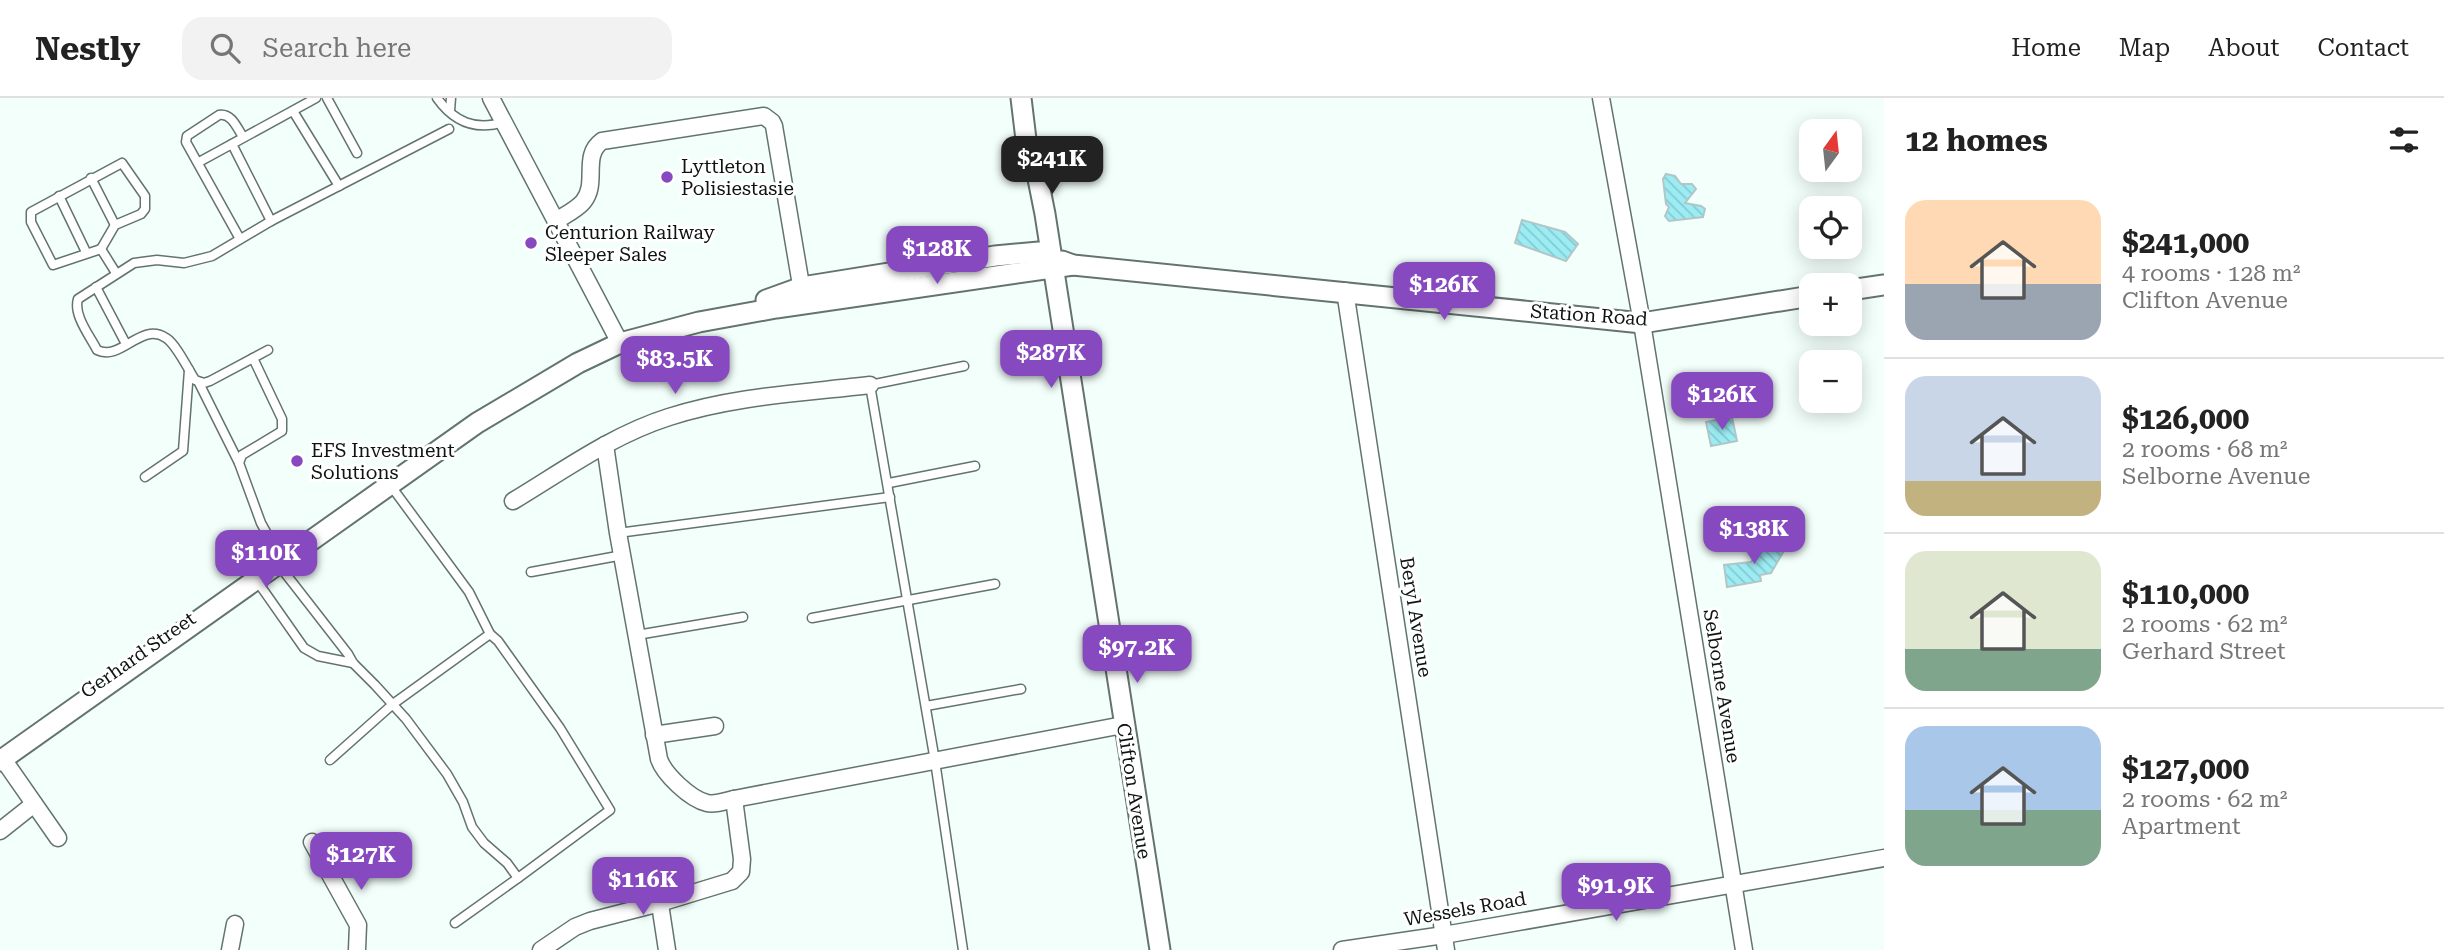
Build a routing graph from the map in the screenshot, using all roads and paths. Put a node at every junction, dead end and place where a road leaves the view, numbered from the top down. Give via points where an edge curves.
1 (316, 98) edge
2 (327, 98) edge
3 (437, 98) edge
4 (451, 98) edge
5 (491, 98) edge
6 (1021, 98) edge
7 (1601, 98) edge
8 (293, 111) junction
9 (450, 111) junction
10 (504, 122) junction
11 (449, 129) dead end
12 (243, 138) junction
13 (232, 144) junction
14 (357, 153) dead end
15 (199, 163) junction
16 (92, 178) junction
17 (339, 186) junction
18 (59, 195) junction
19 (271, 220) junction
20 (556, 221) junction
21 (115, 225) junction
22 (240, 239) junction
23 (101, 249) junction
24 (86, 253) junction
25 (1046, 262) junction
26 (116, 273) junction
27 (1884, 285) edge
28 (96, 287) junction
29 (1862, 288) edge
30 (1345, 291) junction
31 (803, 295) junction
32 (1799, 298) edge
33 (1642, 323) junction
34 (617, 339) junction
35 (127, 344) junction
36 (268, 350) dead end
37 (253, 358) junction
38 (964, 366) dead end
39 (189, 370) junction
40 (199, 383) junction
41 (870, 385) junction
42 (605, 444) junction
43 (239, 463) junction
44 (975, 466) dead end
45 (145, 477) dead end
46 (888, 483) junction
47 (389, 484) junction
48 (890, 497) junction
49 (513, 501) dead end
50 (618, 533) junction
51 (623, 555) junction
52 (280, 561) junction
53 (531, 572) dead end
54 (256, 580) junction
55 (995, 584) dead end
56 (908, 601) junction
57 (743, 617) dead end
58 (812, 618) dead end
59 (490, 634) junction
60 (637, 635) junction
61 (353, 663) junction
62 (1021, 689) dead end
63 (393, 704) junction
64 (926, 706) junction
65 (1123, 725) junction
66 (715, 726) dead end
67 (654, 735) junction
68 (1, 757) edge
69 (330, 760) dead end
70 (935, 761) junction
71 (734, 799) junction
72 (34, 804) junction
73 (0, 831) edge
74 (58, 838) dead end
75 (312, 842) dead end
76 (1884, 858) edge
77 (517, 878) junction
78 (656, 878) dead end
79 (1732, 884) junction
80 (660, 903) junction
81 (455, 923) dead end
82 (236, 924) dead end
83 (1445, 942) edge
84 (230, 950) edge
85 (357, 950) edge
86 (541, 950) edge
87 (667, 950) edge
88 (963, 950) edge
89 (1160, 950) edge
90 (1342, 950) edge
91 (1744, 950) edge

1 - 8 lane
2 - 14 lane
3 - 9 lane
4 - 9 lane
5 - 10 street
6 - 25 street, Clifton Avenue via 1030,186
7 - 33 street, Selborne Avenue
8 - 12 lane
8 - 17 lane
9 - 10 lane via 468,124
10 - 20 street
11 - 17 lane
12 - 13 lane
12 - 15 lane via 230,117 219,115 187,136
13 - 15 lane
13 - 19 lane
15 - 22 lane
16 - 18 lane
16 - 21 lane
16 - 21 lane via 122,163 145,196 141,214
17 - 19 lane
18 - 24 lane
18 - 24 lane via 35,209 31,222 53,265
19 - 22 lane
20 - 31 street via 588,194 591,154 603,141 764,116 774,126
20 - 34 street
21 - 23 lane
22 - 26 lane via 199,261 144,260
23 - 24 lane
23 - 26 lane
25 - 30 street, Station Road
25 - 31 street, Gerhard Street via 995,256
25 - 65 street, Clifton Avenue
26 - 28 lane
27 - 29 street
28 - 35 lane
28 - 35 lane via 76,303 92,340 101,352
30 - 33 street, Station Road
30 - 83 street, Beryl Avenue
31 - 34 street, Gerhard Street via 696,314
32 - 33 street, Station Road
33 - 79 street, Selborne Avenue
34 - 47 street, Gerhard Street via 511,401
34 - 52 street, Gerhard Street via 468,420
35 - 39 lane via 145,334 167,338
36 - 37 lane
37 - 40 lane
37 - 43 lane via 283,426 282,431 242,455
38 - 41 lane
39 - 40 lane
39 - 45 lane via 183,451
40 - 43 lane
41 - 42 street via 726,402 666,418
41 - 46 lane
42 - 49 street
42 - 50 street
43 - 52 lane
44 - 46 lane
46 - 48 lane
47 - 52 street, Gerhard Street
47 - 59 lane via 469,592
48 - 50 lane
48 - 56 lane
50 - 51 street
51 - 53 lane
51 - 60 street
52 - 54 street, Gerhard Street
52 - 61 lane
52 - 68 street, Gerhard Street
54 - 61 lane via 304,648 318,656
54 - 68 street, Gerhard Street
55 - 56 lane
56 - 58 lane
56 - 64 lane
57 - 60 lane
59 - 63 lane
59 - 77 lane via 560,728 610,810
60 - 67 street
61 - 63 lane
62 - 64 lane
63 - 69 lane
63 - 77 lane via 447,774 472,827
64 - 70 lane
65 - 70 street
65 - 89 street, Clifton Avenue
66 - 67 street
67 - 71 street via 662,768 679,785 703,802
68 - 72 street
70 - 71 street
70 - 88 lane
71 - 80 street via 741,872 720,886
72 - 73 street
72 - 74 street
75 - 85 street via 358,925
76 - 79 street, Wessels Road
77 - 81 lane
78 - 80 street
79 - 83 street, Wessels Road
79 - 91 street, Selborne Avenue
80 - 86 street via 575,927
80 - 87 street
82 - 84 street
83 - 90 street, Wessels Road

